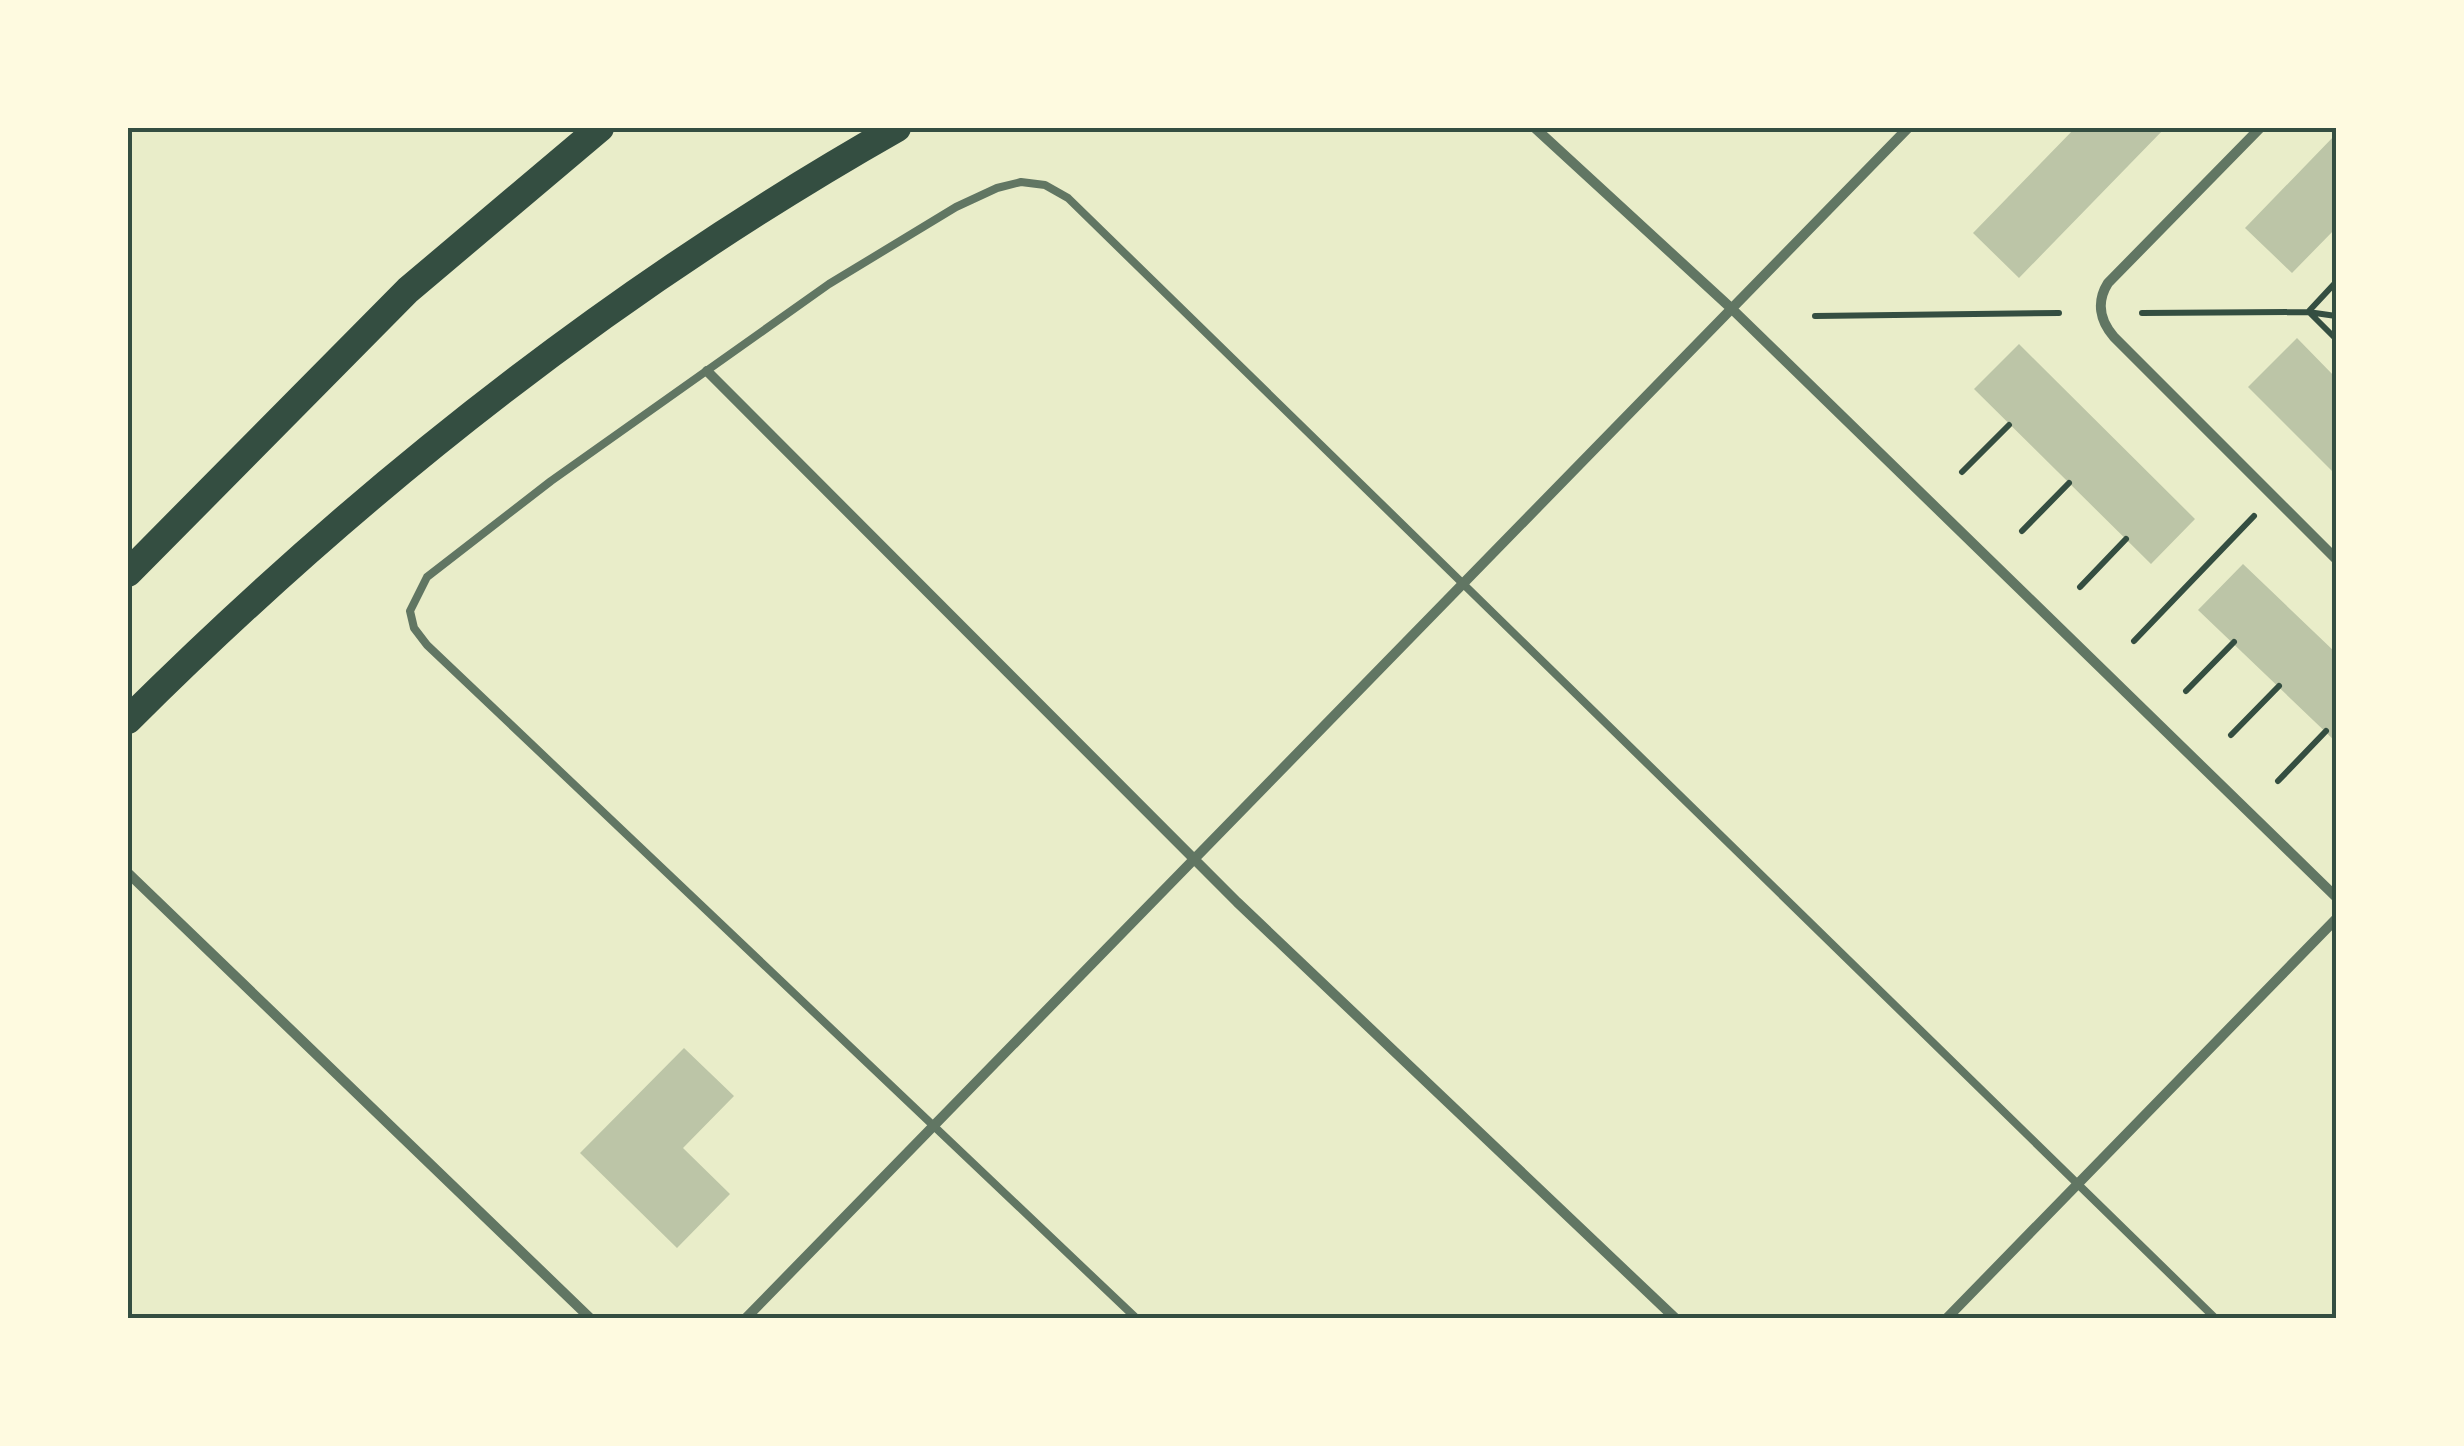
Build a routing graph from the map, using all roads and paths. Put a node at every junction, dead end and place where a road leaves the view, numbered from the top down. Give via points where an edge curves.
1 (600, 128) edge
2 (897, 128) edge
3 (1536, 128) edge
4 (1908, 128) edge
5 (2260, 128) edge
6 (2336, 282) edge
7 (1732, 309) junction
8 (2308, 312) junction
9 (2059, 313) dead end
10 (2142, 313) dead end
11 (1816, 316) dead end
12 (2336, 316) edge
13 (2336, 339) edge
14 (707, 371) junction
15 (2010, 424) dead end
16 (1962, 472) dead end
17 (2069, 483) dead end
18 (2257, 513) dead end
19 (2022, 531) dead end
20 (2126, 539) dead end
21 (2336, 559) edge
22 (128, 572) edge
23 (1462, 586) junction
24 (2080, 587) dead end
25 (2134, 640) dead end
26 (2234, 642) dead end
27 (2278, 686) dead end
28 (2186, 691) dead end
29 (128, 720) edge
30 (2326, 732) dead end
31 (2231, 735) dead end
32 (2278, 781) dead end
33 (1195, 859) junction
34 (128, 873) edge
35 (2336, 897) edge
36 (2336, 919) edge
37 (936, 1124) junction
38 (2077, 1186) junction
39 (590, 1318) edge
40 (746, 1318) edge
41 (1136, 1318) edge
42 (1675, 1318) edge
43 (1947, 1318) edge
44 (2214, 1318) edge

1 - 22 highway via 408,290
2 - 29 highway via 744,219 508,387 354,512
3 - 7 street
4 - 7 street
5 - 21 street via 2108,283 2100,313 2114,337
6 - 8 path
7 - 23 street
7 - 35 street
8 - 10 path
8 - 12 path
8 - 13 path
9 - 11 path
14 - 23 lane via 830,284 956,207 1021,182 1045,186 1068,198
14 - 33 street
14 - 37 lane via 427,577 410,611 414,628
15 - 16 path
17 - 19 path
18 - 25 path
20 - 24 path
23 - 33 street
23 - 38 lane
26 - 28 path
27 - 31 path
30 - 32 path
33 - 37 street
33 - 42 street
34 - 39 street
36 - 38 street
37 - 40 street
37 - 41 lane
38 - 43 street
38 - 44 lane

